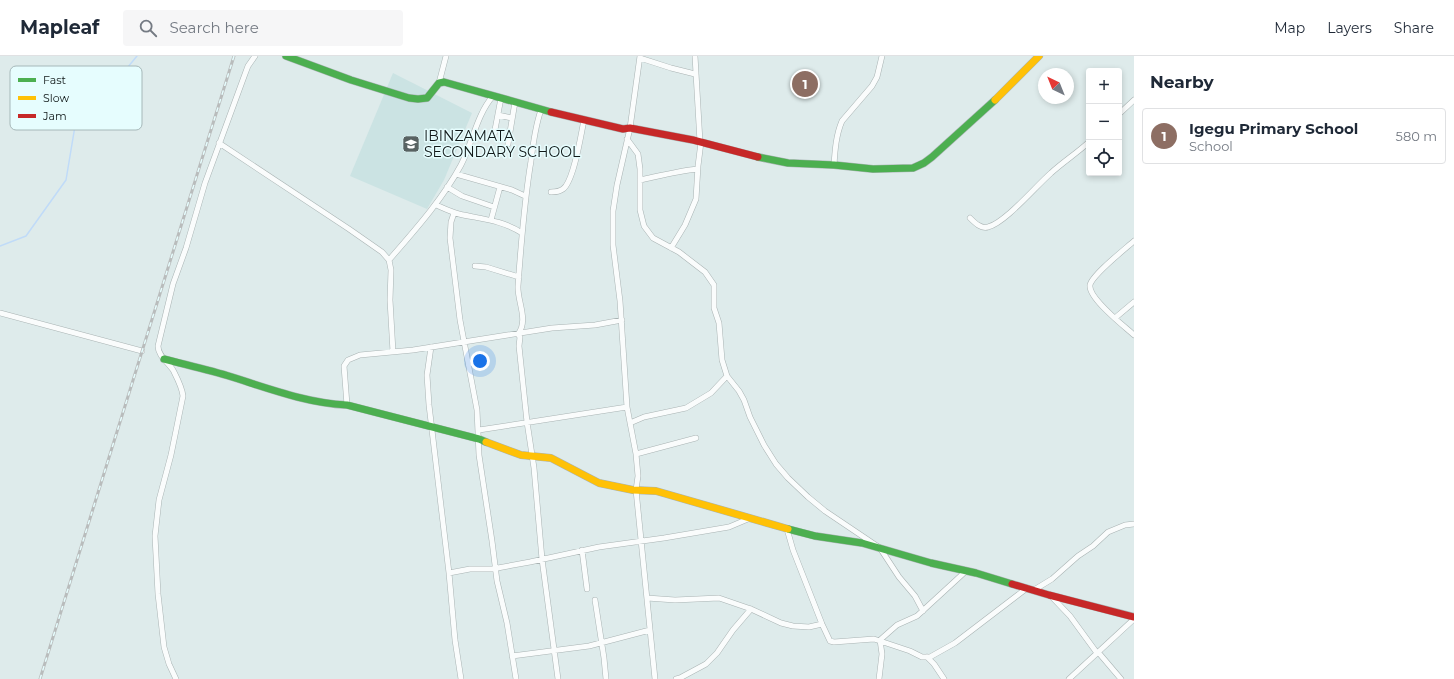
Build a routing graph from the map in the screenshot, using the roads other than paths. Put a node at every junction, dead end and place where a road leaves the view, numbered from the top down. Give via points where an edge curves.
1 (255, 56) edge
2 (286, 56) edge
3 (446, 56) edge
4 (695, 56) edge
5 (882, 56) edge
6 (1039, 56) edge
7 (640, 57) edge
8 (696, 74) junction
9 (439, 83) junction
10 (493, 96) junction
11 (501, 98) junction
12 (1134, 100) edge
13 (515, 102) junction
14 (541, 110) junction
15 (1122, 111) edge
16 (498, 115) junction
17 (512, 118) junction
18 (584, 120) junction
19 (630, 128) junction
20 (494, 135) dead end
21 (628, 139) junction
22 (701, 142) junction
23 (219, 144) junction
24 (508, 144) dead end
25 (1086, 144) edge
26 (834, 165) junction
27 (698, 169) junction
28 (456, 174) junction
29 (640, 180) junction
30 (500, 187) junction
31 (447, 188) junction
32 (551, 192) dead end
33 (525, 196) junction
34 (436, 205) junction
35 (494, 207) junction
36 (454, 213) junction
37 (970, 218) dead end
38 (491, 220) junction
39 (522, 232) junction
40 (1134, 241) edge
41 (671, 248) junction
42 (389, 260) junction
43 (475, 266) dead end
44 (519, 277) junction
45 (1134, 302) edge
46 (0, 313) edge
47 (1115, 318) junction
48 (622, 320) junction
49 (518, 334) junction
50 (1134, 335) edge
51 (465, 342) junction
52 (431, 347) junction
53 (142, 351) dead end
54 (393, 352) junction
55 (164, 358) junction
56 (727, 376) junction
57 (347, 405) junction
58 (627, 407) junction
59 (527, 422) junction
60 (630, 422) junction
61 (432, 427) junction
62 (479, 430) junction
63 (696, 438) dead end
64 (479, 439) junction
65 (636, 454) junction
66 (532, 455) junction
67 (636, 490) junction
68 (748, 519) junction
69 (1134, 524) edge
70 (787, 530) junction
71 (641, 540) junction
72 (880, 548) junction
73 (582, 550) junction
74 (542, 559) junction
75 (496, 568) junction
76 (966, 571) junction
77 (449, 573) junction
78 (587, 589) dead end
79 (1031, 589) junction
80 (1049, 595) junction
81 (647, 598) junction
82 (595, 600) dead end
83 (751, 609) junction
84 (923, 611) junction
85 (1134, 618) edge
86 (822, 624) junction
87 (650, 630) junction
88 (880, 640) junction
89 (601, 643) junction
90 (555, 650) junction
91 (1098, 652) junction
92 (512, 656) junction
93 (927, 657) junction
94 (176, 679) edge
95 (460, 679) edge
96 (516, 679) edge
97 (558, 679) edge
98 (606, 679) edge
99 (657, 679) edge
100 (676, 679) edge
101 (879, 679) edge
102 (944, 679) edge
103 (1069, 679) edge
104 (1121, 679) edge

1 - 23 street via 246,70
2 - 9 street via 328,73 415,98 427,98
3 - 9 street
4 - 8 street
5 - 26 street via 872,86 840,127
6 - 26 street via 924,163 913,168 892,169
7 - 8 street
7 - 19 street
8 - 22 street
9 - 10 street via 444,82
10 - 11 street
10 - 28 street via 483,110
11 - 13 street
11 - 16 street
12 - 15 street
13 - 14 street
13 - 17 street
14 - 18 street
14 - 33 street via 533,142
16 - 17 street
16 - 20 street
17 - 24 street
18 - 19 street via 623,129
18 - 32 street via 577,158 567,183 562,190
19 - 21 street
19 - 22 street
21 - 29 street via 638,154
21 - 48 street via 620,167 613,211 613,245
22 - 26 street via 779,162
22 - 27 street
23 - 42 street via 369,242
23 - 55 street via 204,183 173,284 158,346
25 - 37 street via 995,224 987,228 982,227
27 - 29 street
27 - 41 street via 696,199 685,225
28 - 30 street
28 - 31 street
29 - 41 street via 640,210 644,226 653,238
30 - 33 street
30 - 35 street
31 - 34 street
31 - 35 street
33 - 39 street
34 - 36 street
34 - 42 street
35 - 38 street
36 - 38 street
36 - 51 street via 450,238
38 - 39 street
39 - 44 street
40 - 47 street via 1105,266 1090,284 1096,299
41 - 56 street via 705,272 714,285 714,308 719,323 722,360
42 - 54 street
43 - 44 street
44 - 49 street via 518,292 522,315
45 - 47 street
46 - 53 street
47 - 50 street
48 - 49 street
48 - 58 street
49 - 51 street
49 - 59 street
51 - 52 street
51 - 62 street
52 - 54 street
52 - 61 street via 428,375
54 - 57 street via 360,355 348,360 344,366
55 - 57 street via 241,379 290,396
55 - 94 street via 183,390 171,455 159,500 155,536 164,647
56 - 60 street via 711,393 686,408
56 - 72 street via 744,400 764,445 788,478 825,511
57 - 61 street
58 - 59 street
58 - 60 street
59 - 62 street
59 - 66 street
60 - 65 street
61 - 64 street
61 - 77 street
62 - 64 street
63 - 65 street
64 - 66 street via 521,455
64 - 75 street via 479,455
65 - 67 street
66 - 67 street via 551,458 599,483
66 - 74 street
67 - 68 street via 676,496
67 - 71 street
68 - 70 street
68 - 71 street via 729,527
69 - 79 street via 1108,532 1052,579
70 - 72 street
70 - 86 street
71 - 73 street
71 - 81 street
72 - 76 street
72 - 84 street
73 - 74 street
73 - 78 street
74 - 75 street
74 - 90 street
75 - 77 street
75 - 92 street
76 - 79 street
76 - 84 street
77 - 95 street
79 - 80 street
79 - 93 street via 955,643
80 - 85 street
80 - 91 street via 1070,616
81 - 83 street via 719,598
81 - 87 street
82 - 89 street
83 - 86 street via 793,626 809,627
83 - 100 street via 706,664
84 - 88 street via 911,620 897,625
85 - 91 street
86 - 88 street via 830,640 834,642
87 - 89 street
87 - 99 street
88 - 93 street
88 - 101 street via 882,654
89 - 90 street
89 - 98 street
90 - 92 street
90 - 97 street
91 - 103 street
91 - 104 street
92 - 96 street
93 - 102 street

